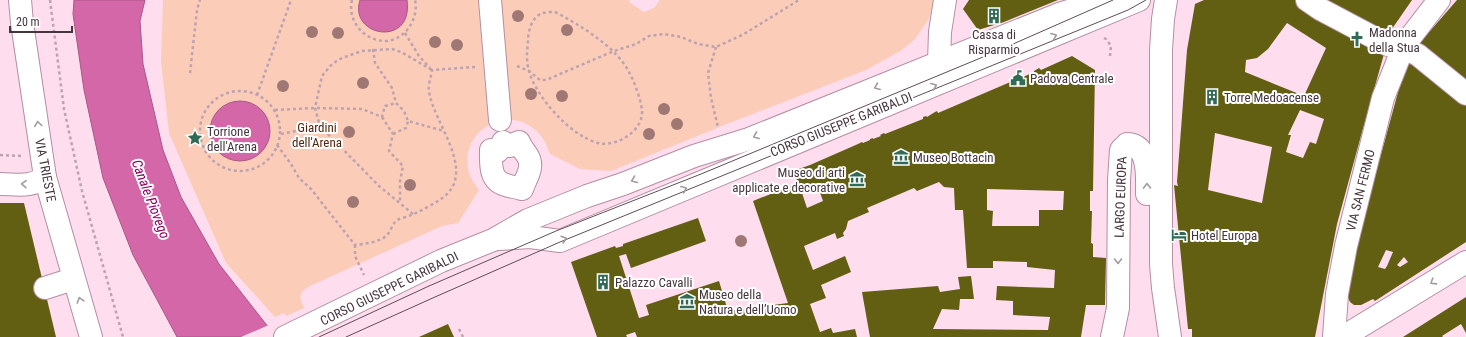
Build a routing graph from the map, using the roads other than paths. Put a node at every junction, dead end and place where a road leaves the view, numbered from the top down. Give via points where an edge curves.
1 (20, 0) edge
2 (490, 0) edge
3 (945, 0) edge
4 (1106, 0) edge
5 (1139, 0) edge
6 (1166, 0) edge
7 (1307, 0) edge
8 (1439, 0) edge
9 (1402, 48) junction
10 (939, 62) junction
11 (1466, 94) edge
12 (500, 120) dead end
13 (45, 177) junction
14 (0, 184) edge
15 (493, 240) junction
16 (1466, 262) edge
17 (1161, 264) junction
18 (73, 279) junction
19 (45, 288) dead end
20 (1165, 336) edge
21 (91, 337) edge
22 (285, 337) edge
23 (1112, 337) edge
24 (1334, 337) edge
25 (1343, 337) edge

13 -> 1 street, VIA TRIESTE
2 - 12 street
3 - 10 street
4 - 10 street, CORSO GIUSEPPE GARIBALDI via 1062,13
15 -> 5 street, CORSO GIUSEPPE GARIBALDI via 526,237 560,241
6 - 17 street, LARGO EUROPA via 1161,50
7 - 9 street via 1388,45
8 - 9 street, VIA SAN FERMO
9 - 11 street via 1418,55
9 - 24 street, VIA SAN FERMO via 1383,98 1346,246 1337,294
10 -> 15 street, CORSO GIUSEPPE GARIBALDI via 749,139 694,156 587,196 528,220
13 -> 14 street via 32,184
13 - 18 street, VIA TRIESTE
15 - 22 street, CORSO GIUSEPPE GARIBALDI via 441,261
16 -> 25 street
17 - 20 street, LARGO EUROPA
17 -> 23 street, LARGO EUROPA via 1152,247 1147,225 1147,170 1143,155 1138,148 1127,144 1121,150 1118,308
18 - 19 street
21 -> 18 street, VIA TRIESTE

